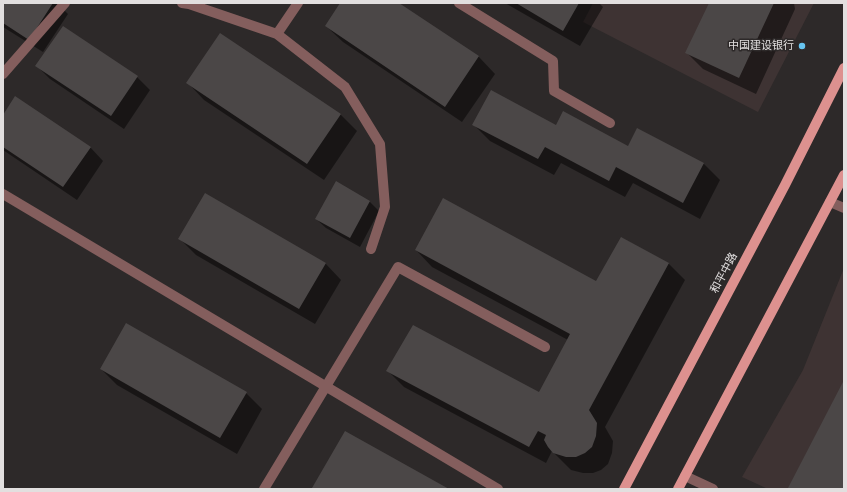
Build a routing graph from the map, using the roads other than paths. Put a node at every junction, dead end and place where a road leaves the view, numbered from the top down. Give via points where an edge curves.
1 (65, 3) edge
2 (182, 3) edge
3 (298, 3) edge
4 (459, 3) edge
5 (277, 34) junction
6 (844, 68) edge
7 (3, 74) edge
8 (610, 123) dead end
9 (844, 176) edge
10 (3, 194) edge
11 (830, 202) junction
12 (844, 208) edge
13 (371, 249) dead end
14 (545, 347) dead end
15 (325, 386) junction
16 (685, 476) junction
17 (264, 489) edge
18 (498, 489) edge
19 (624, 489) edge
20 (678, 489) edge
21 (713, 489) edge

1 - 7 lane
2 - 5 lane
3 - 5 lane
4 - 8 lane via 553,62 554,91
5 - 13 lane via 345,87 380,144 385,207
6 - 19 main road, 和平中路
9 - 11 main road
10 - 15 lane
11 - 12 lane
11 - 16 main road
14 - 15 lane via 398,267
15 - 17 lane
15 - 18 lane
16 - 20 main road
16 - 21 lane

